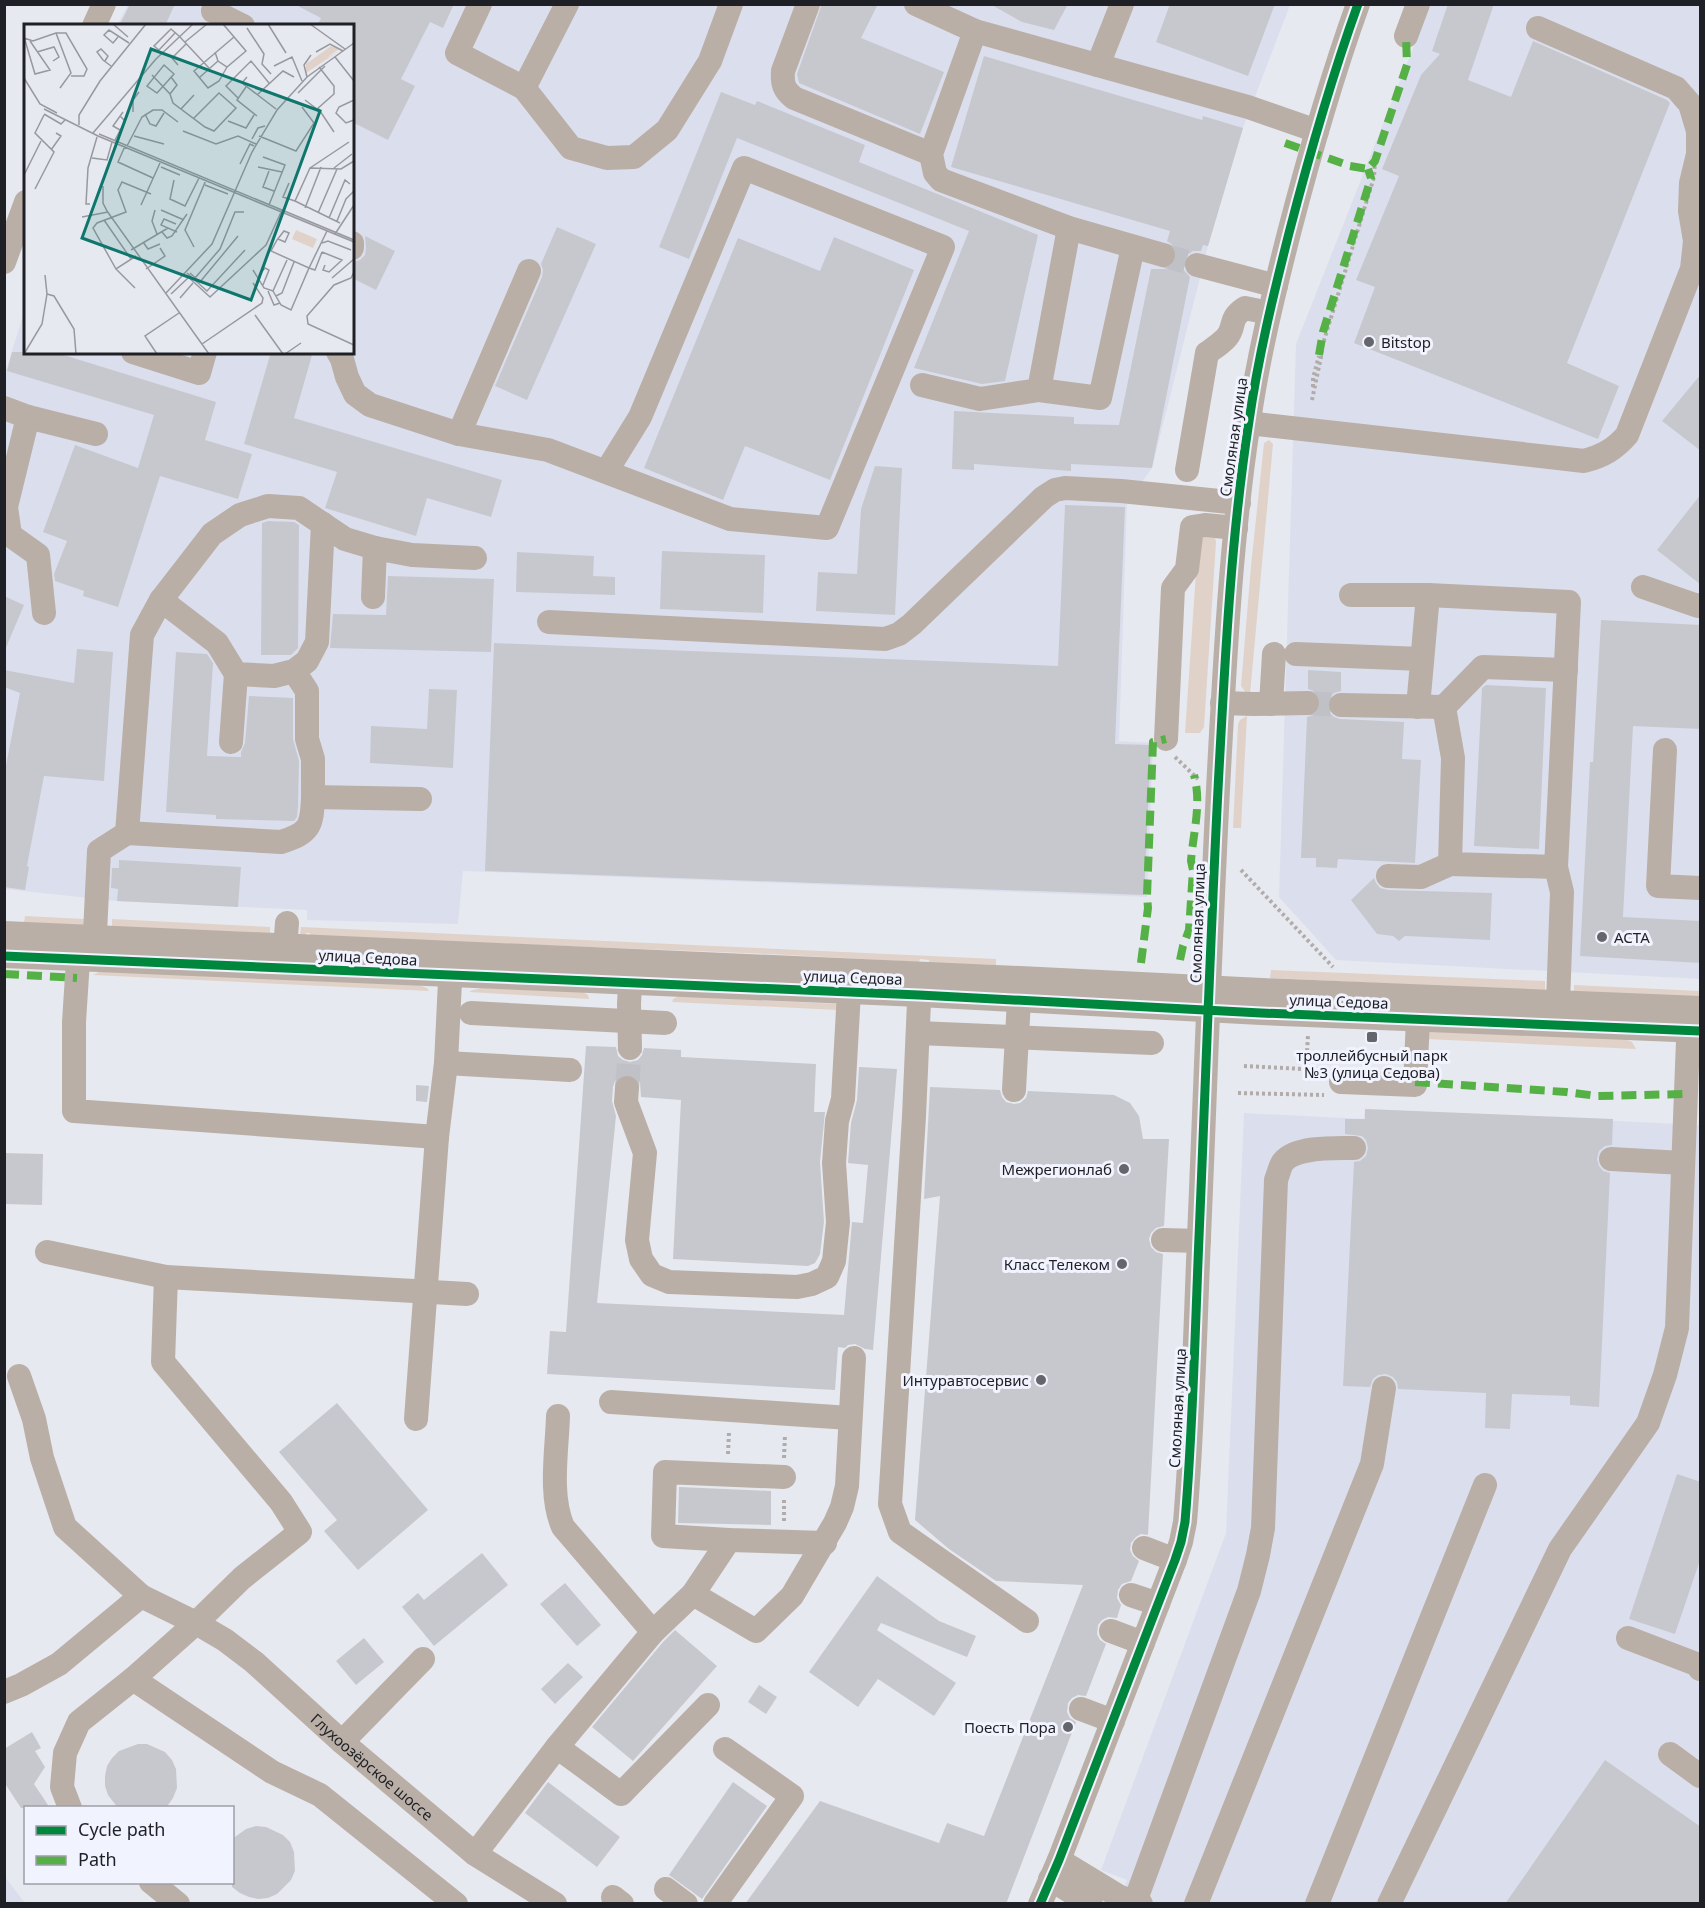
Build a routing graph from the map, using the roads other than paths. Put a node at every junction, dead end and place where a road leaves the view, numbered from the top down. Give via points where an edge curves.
1 (104, 4) edge
2 (216, 4) edge
3 (480, 4) edge
4 (567, 4) edge
5 (732, 4) edge
6 (808, 4) edge
7 (916, 4) edge
8 (1122, 4) edge
9 (1358, 4) edge
10 (1418, 4) edge
11 (95, 24) edge
12 (239, 24) edge
13 (1538, 28) dead end
14 (975, 31) junction
15 (1406, 36) dead end
16 (1098, 65) junction
17 (524, 88) junction
18 (1317, 131) junction
19 (932, 154) junction
20 (24, 209) edge
21 (1069, 228) junction
22 (1133, 247) junction
23 (1163, 255) tunnel mouth
24 (4, 262) edge
25 (1197, 265) tunnel mouth
26 (529, 271) dead end
27 (1276, 286) junction
28 (1269, 313) junction
29 (139, 354) edge
30 (205, 354) edge
31 (339, 354) edge
32 (922, 385) dead end
33 (1039, 390) junction
34 (4, 408) edge
35 (28, 417) junction
36 (1248, 423) junction
37 (96, 434) dead end
38 (459, 434) junction
39 (1187, 470) dead end
40 (606, 472) junction
41 (1239, 503) junction
42 (323, 524) junction
43 (1236, 528) junction
44 (375, 548) junction
45 (475, 558) dead end
46 (1643, 587) dead end
47 (1351, 595) dead end
48 (1428, 595) junction
49 (373, 597) dead end
50 (161, 600) junction
51 (1701, 605) edge
52 (44, 613) dead end
53 (549, 622) dead end
54 (1422, 659) junction
55 (1566, 670) junction
56 (294, 671) junction
57 (236, 674) junction
58 (1222, 703) junction
59 (1307, 703) tunnel mouth
60 (1271, 704) junction
61 (1341, 705) tunnel mouth
62 (1418, 706) junction
63 (1444, 707) junction
64 (1166, 739) road end
65 (231, 742) dead end
66 (1665, 750) dead end
67 (313, 797) junction
68 (420, 799) dead end
69 (127, 833) junction
70 (1450, 864) junction
71 (1556, 867) junction
72 (1388, 876) dead end
73 (1701, 888) edge
74 (4, 933) edge
75 (87, 948) junction
76 (4, 956) edge
77 (450, 964) junction
78 (631, 972) junction
79 (920, 984) junction
80 (849, 992) junction
81 (1208, 998) junction
82 (1019, 1000) junction
83 (1558, 1003) junction
84 (471, 1014) dead end
85 (1418, 1019) junction
86 (1695, 1020) edge
87 (629, 1022) junction
88 (665, 1023) dead end
89 (918, 1033) junction
90 (1017, 1038) junction
91 (1152, 1043) dead end
92 (630, 1048) tunnel mouth
93 (446, 1063) junction
94 (570, 1070) dead end
95 (1333, 1083) road end
96 (627, 1088) tunnel mouth
97 (1014, 1090) dead end
98 (1693, 1111) edge
99 (437, 1137) junction
100 (1354, 1148) dead end
101 (1689, 1154) edge
102 (1611, 1159) dead end
103 (1163, 1240) dead end
104 (1199, 1241) junction
105 (47, 1252) dead end
106 (166, 1277) junction
107 (425, 1291) junction
108 (466, 1293) dead end
109 (854, 1358) dead end
110 (19, 1376) dead end
111 (1383, 1388) dead end
112 (612, 1402) dead end
113 (558, 1416) dead end
114 (850, 1418) junction
115 (416, 1419) dead end
116 (784, 1477) dead end
117 (1485, 1485) dead end
118 (729, 1540) junction
119 (825, 1543) junction
120 (1144, 1548) dead end
121 (1175, 1560) junction
122 (693, 1594) junction
123 (1131, 1595) dead end
124 (141, 1596) junction
125 (1158, 1604) junction
126 (1027, 1621) dead end
127 (196, 1623) junction
128 (1111, 1631) dead end
129 (653, 1632) junction
130 (1628, 1638) dead end
131 (1143, 1643) junction
132 (423, 1659) dead end
133 (1699, 1662) edge
134 (133, 1679) junction
135 (4, 1692) edge
136 (708, 1705) dead end
137 (1081, 1709) dead end
138 (1113, 1721) junction
139 (342, 1742) junction
140 (557, 1747) junction
141 (725, 1749) dead end
142 (1670, 1755) dead end
143 (1701, 1776) edge
144 (69, 1806) edge
145 (476, 1854) junction
146 (1055, 1870) junction
147 (153, 1884) edge
148 (666, 1889) dead end
149 (539, 1899) edge
150 (1041, 1903) edge
151 (1138, 1903) edge
152 (178, 1904) edge
153 (456, 1904) edge
154 (686, 1904) edge
155 (715, 1904) edge
156 (1091, 1904) edge
157 (1196, 1904) edge
158 (1317, 1904) edge
159 (1389, 1904) edge

1 - 11 street
2 - 12 street via 213,11
3 - 17 street via 457,53
4 - 17 street
5 - 17 street via 710,61 667,130 634,157 607,158 571,148
6 - 19 street via 783,71 786,92
7 - 14 street
8 - 16 street
9 - 18 street, Смоляная улица
10 - 15 street
13 - 36 street via 1676,88 1690,104 1698,131 1698,154 1691,183 1695,241 1692,269 1627,435 1616,448 1584,460
14 - 16 street
14 - 19 street
16 - 18 street via 1248,107
18 - 27 street, Смоляная улица
19 - 21 street via 935,173 941,180
20 - 24 street
21 - 22 street
21 - 33 street
22 - 23 street
22 - 33 street via 1100,398
25 - 27 street
26 - 38 street
27 - 28 street, Смоляная улица
28 - 36 street, Смоляная улица
28 - 39 street via 1245,308 1233,318 1229,336 1207,353
29 - 30 street via 199,373
31 - 38 street via 355,394 370,405
32 - 33 street via 980,399
34 - 35 street
35 - 37 street
35 - 52 street via 6,507 10,535 38,555
36 - 41 street, Смоляная улица
38 - 40 street via 548,450
40 - 40 street via 640,417 744,168 943,247 827,528 730,519
41 - 43 street, Смоляная улица
41 - 53 street via 1121,491 1055,490 912,624 885,639
42 - 44 street via 345,539
42 - 50 street via 299,508 268,506 240,515 212,534
42 - 56 street via 317,642 307,661
43 - 58 street, Смоляная улица
43 - 64 street via 1192,527 1187,569 1173,588
44 - 45 street via 412,555
44 - 49 street
46 - 51 street
47 - 48 street
48 - 54 street
48 - 55 street via 1569,602
50 - 57 street via 217,643
50 - 69 street via 142,635
54 - 60 street via 1285,654
54 - 62 street
55 - 63 street via 1483,667
55 - 71 street
56 - 57 street via 274,676
56 - 67 street via 308,691 307,739 313,759
57 - 65 street
58 - 60 street
58 - 81 street, Смоляная улица
59 - 60 street
61 - 62 street
62 - 63 street
63 - 70 street via 1454,758
66 - 73 street via 1658,886
67 - 68 street
67 - 69 street via 313,818 307,829 281,842
69 - 75 street via 99,851
70 - 71 street
70 - 72 street via 1421,877
71 - 83 street via 1562,892
74 - 75 street, улица Седова
75 - 76 street, улица Седова
75 - 77 street, улица Седова via 285,945
75 - 99 street via 74,1022 74,1111
77 - 78 street, улица Седова
77 - 93 street
78 - 79 street, улица Седова
78 - 80 street, улица Седова
78 - 87 street
79 - 80 street, улица Седова
79 - 81 street, улица Седова
79 - 82 street, улица Седова
79 - 89 street
80 - 96 street via 843,1099 834,1163 838,1222 834,1262 826,1276 812,1284 797,1287 669,1282 652,1275 641,1259 637,1240 645,1153 626,1102
81 - 82 street, улица Седова
81 - 83 street, улица Седова
81 - 85 street, улица Седова
81 - 104 street, Смоляная улица
82 - 90 street
83 - 86 street, улица Седова
84 - 87 street
85 - 86 street, улица Седова
85 - 95 street via 1415,1085
86 - 98 street
87 - 88 street
87 - 92 street
89 - 90 street
89 - 126 street via 890,1504 900,1532
90 - 91 street
90 - 97 street
93 - 94 street
93 - 99 street
98 - 101 street
99 - 107 street
100 - 151 street via 1299,1152 1283,1162 1276,1180 1263,1516 1258,1555 1249,1591
101 - 102 street
101 - 159 street via 1677,1328 1648,1423 1560,1549
103 - 104 street
104 - 121 street, Смоляная улица via 1187,1493
105 - 106 street
106 - 107 street
106 - 127 street via 163,1362 281,1502 300,1532 242,1578
107 - 108 street
107 - 115 street
109 - 114 street
110 - 124 street, Глухоозёрское шоссе via 65,1527
111 - 157 street via 1372,1464
112 - 114 street
113 - 129 street via 555,1496 563,1527
114 - 119 street via 847,1486
116 - 118 street via 665,1472 663,1536
117 - 158 street
118 - 119 street
118 - 122 street
119 - 122 street via 792,1596 756,1631
120 - 121 street
121 - 125 street, Смоляная улица
122 - 129 street
123 - 125 street
124 - 127 street, Глухоозёрское шоссе
124 - 135 street via 59,1664
125 - 131 street, Смоляная улица
127 - 134 street
127 - 139 street, Глухоозёрское шоссе via 254,1662
128 - 131 street
129 - 140 street
130 - 133 street
131 - 138 street, Смоляная улица
132 - 139 street
134 - 144 street via 79,1722 65,1753 62,1787
134 - 153 street via 272,1772 320,1795
136 - 140 street via 621,1794
137 - 138 street
138 - 146 street, Смоляная улица
139 - 145 street, Глухоозёрское шоссе
140 - 145 street
141 - 155 street via 792,1796
142 - 143 street
145 - 149 street, Глухоозёрское шоссе
146 - 150 street, Смоляная улица
146 - 151 street via 1086,1878
146 - 156 street
147 - 152 street
148 - 154 street

